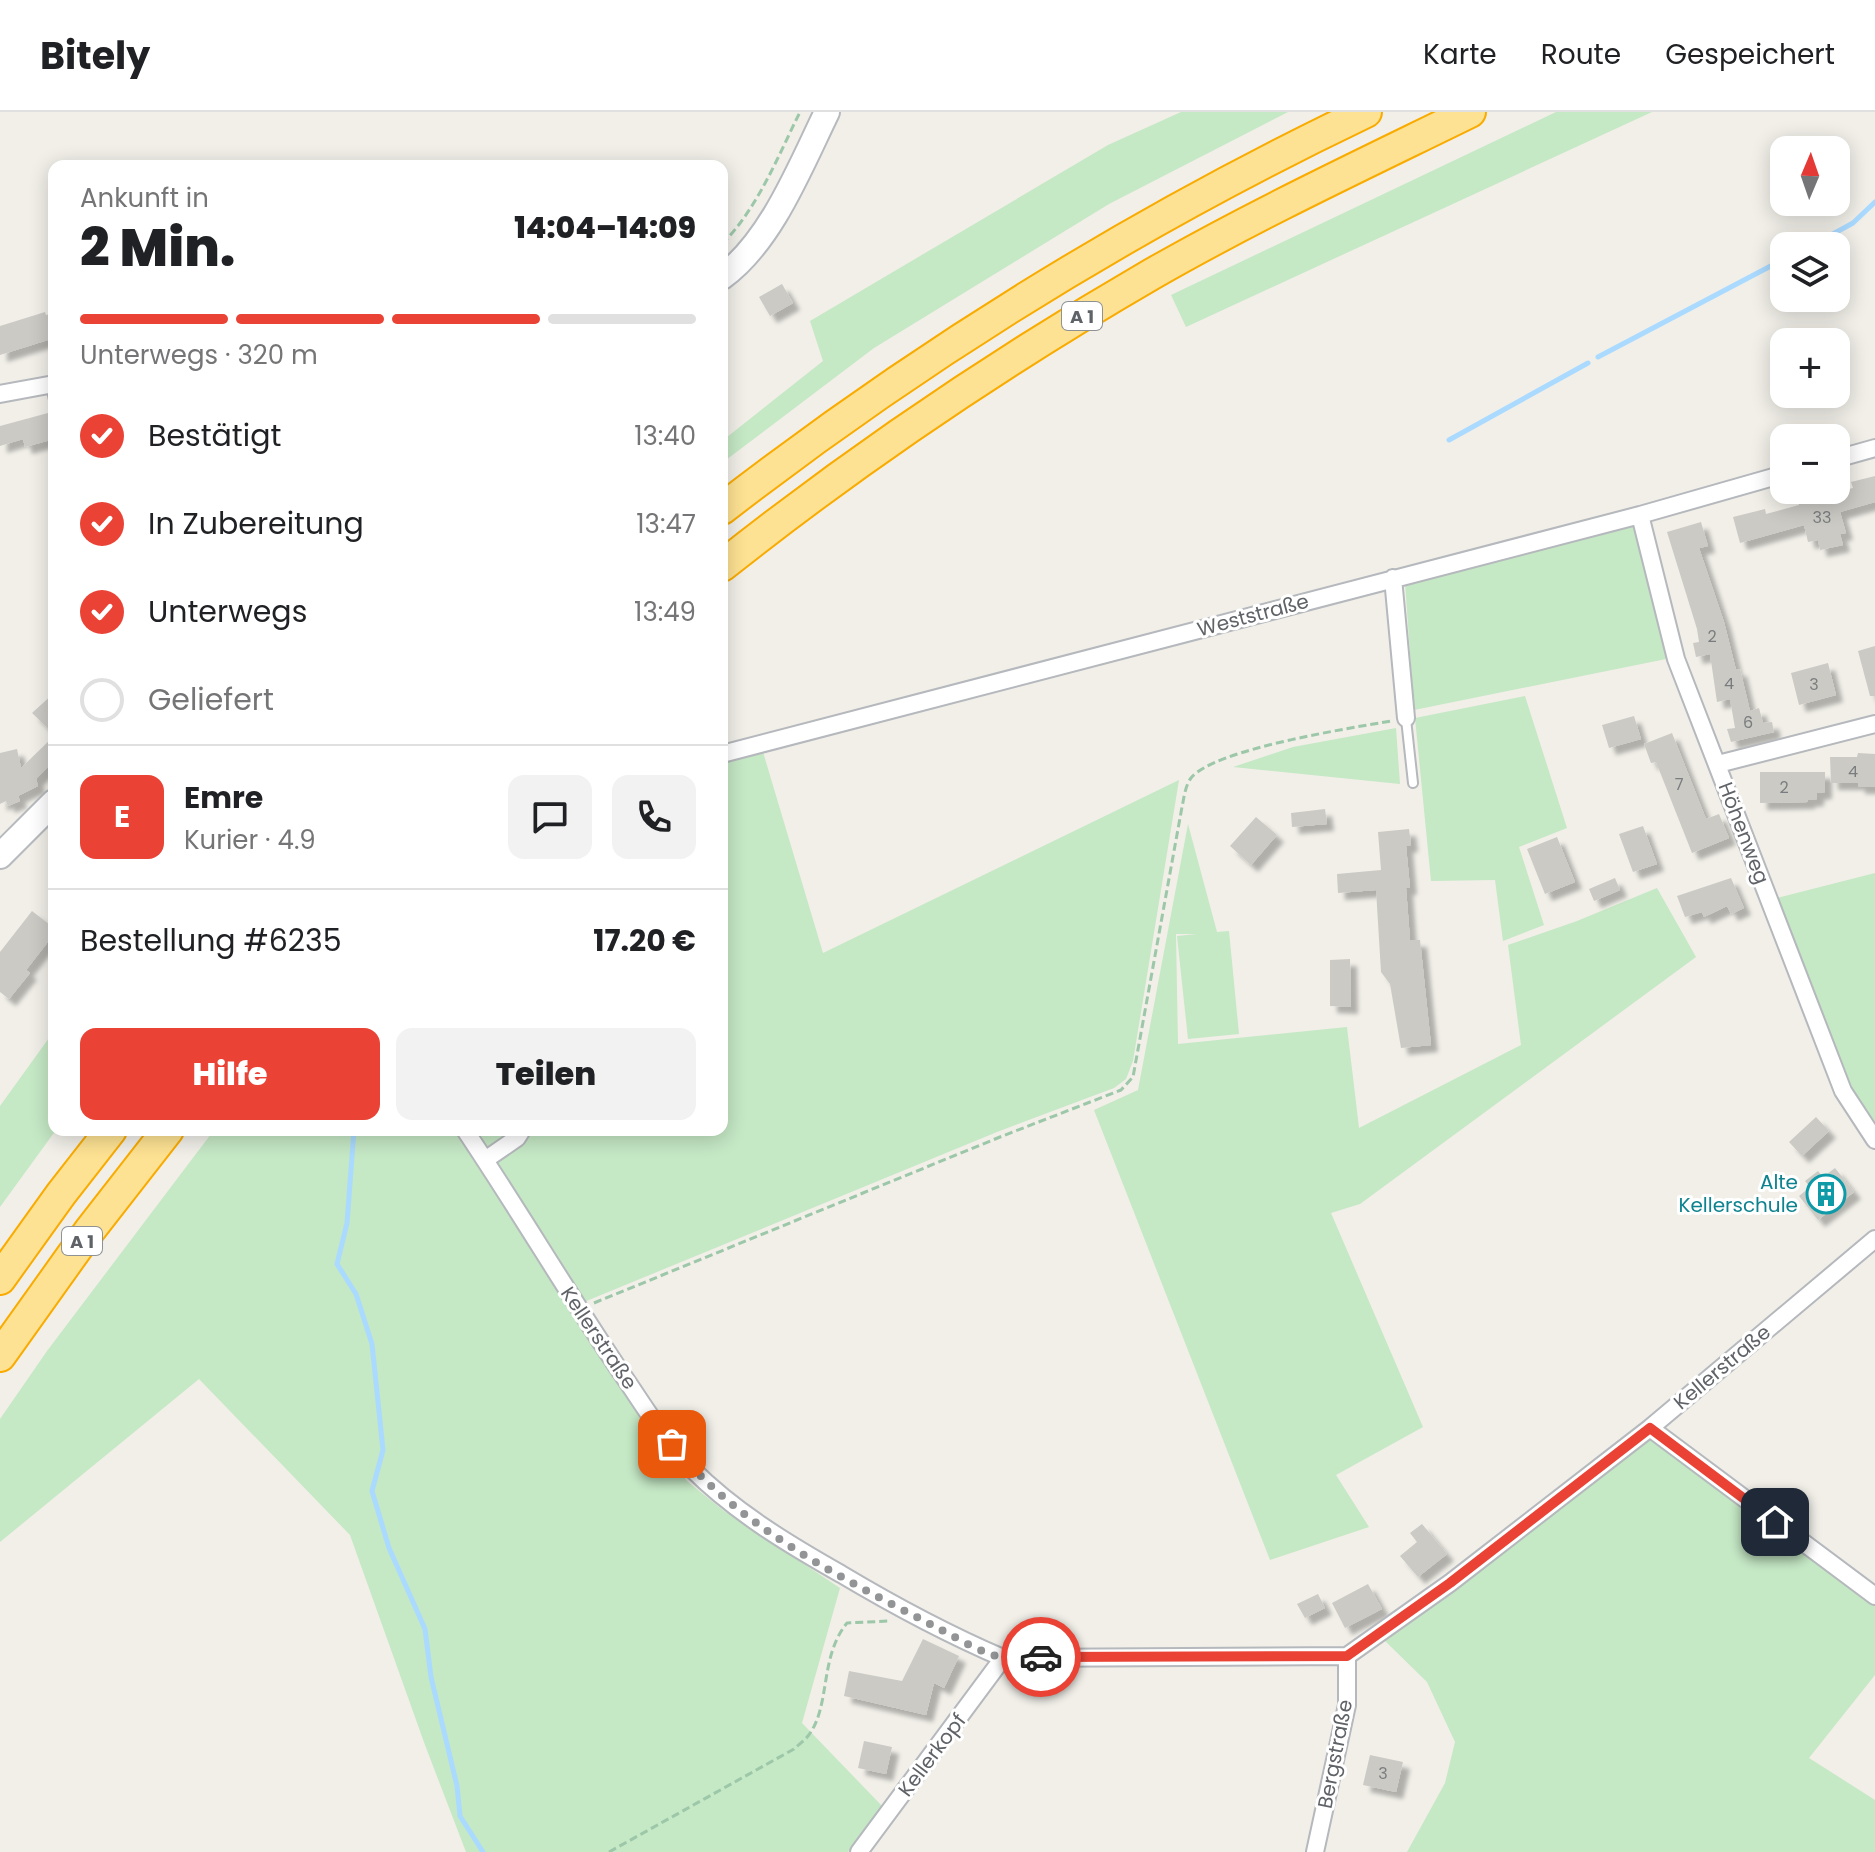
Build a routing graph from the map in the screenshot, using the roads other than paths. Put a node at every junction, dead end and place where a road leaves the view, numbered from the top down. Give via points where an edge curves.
1 (827, 112) edge
2 (1366, 112) edge
3 (1470, 112) edge
4 (728, 271) edge
5 (48, 389) edge
6 (0, 394) edge
7 (1875, 448) edge
8 (1850, 455) edge
9 (1770, 478) edge
10 (728, 505) edge
11 (1640, 515) junction
12 (728, 561) edge
13 (1393, 578) junction
14 (1406, 718) joint
15 (1875, 724) edge
16 (728, 752) edge
17 (1718, 764) junction
18 (1413, 783) dead end
19 (48, 808) edge
20 (0, 856) edge
21 (106, 1136) edge
22 (163, 1136) edge
23 (469, 1136) edge
24 (518, 1136) edge
25 (1875, 1140) edge
26 (485, 1160) junction
27 (1875, 1239) edge
28 (0, 1279) edge
29 (0, 1356) edge
30 (1650, 1428) junction
31 (1875, 1596) edge
32 (1347, 1656) junction
33 (1003, 1658) junction
34 (859, 1852) edge
35 (1315, 1852) edge

1 - 4 street via 764,231
2 - 10 highway, A 1 via 1136,232 996,315 878,393
3 - 12 highway, A 1 via 1154,273 1047,337 809,497
5 - 6 street
7 - 8 street
9 - 11 street, Weststraße
11 - 13 street, Weststraße
11 - 17 street, Höhenweg via 1676,659
13 - 14 street
13 - 16 street, Weststraße
14 - 18 lane
15 - 17 street
17 - 25 street, Höhenweg via 1843,1091
19 - 20 street
21 - 28 highway, A 1
22 - 29 highway, A 1
23 - 26 street, Kellerstraße
24 - 26 street
26 - 33 street, Kellerstraße via 579,1309 691,1467 732,1505 808,1556
27 - 30 street, Kellerstraße
30 - 31 street
30 - 32 street, Kellerstraße
32 - 33 street, Kellerstraße
32 - 35 street, Bergstraße via 1347,1705
33 - 34 street, Kellerkopf

